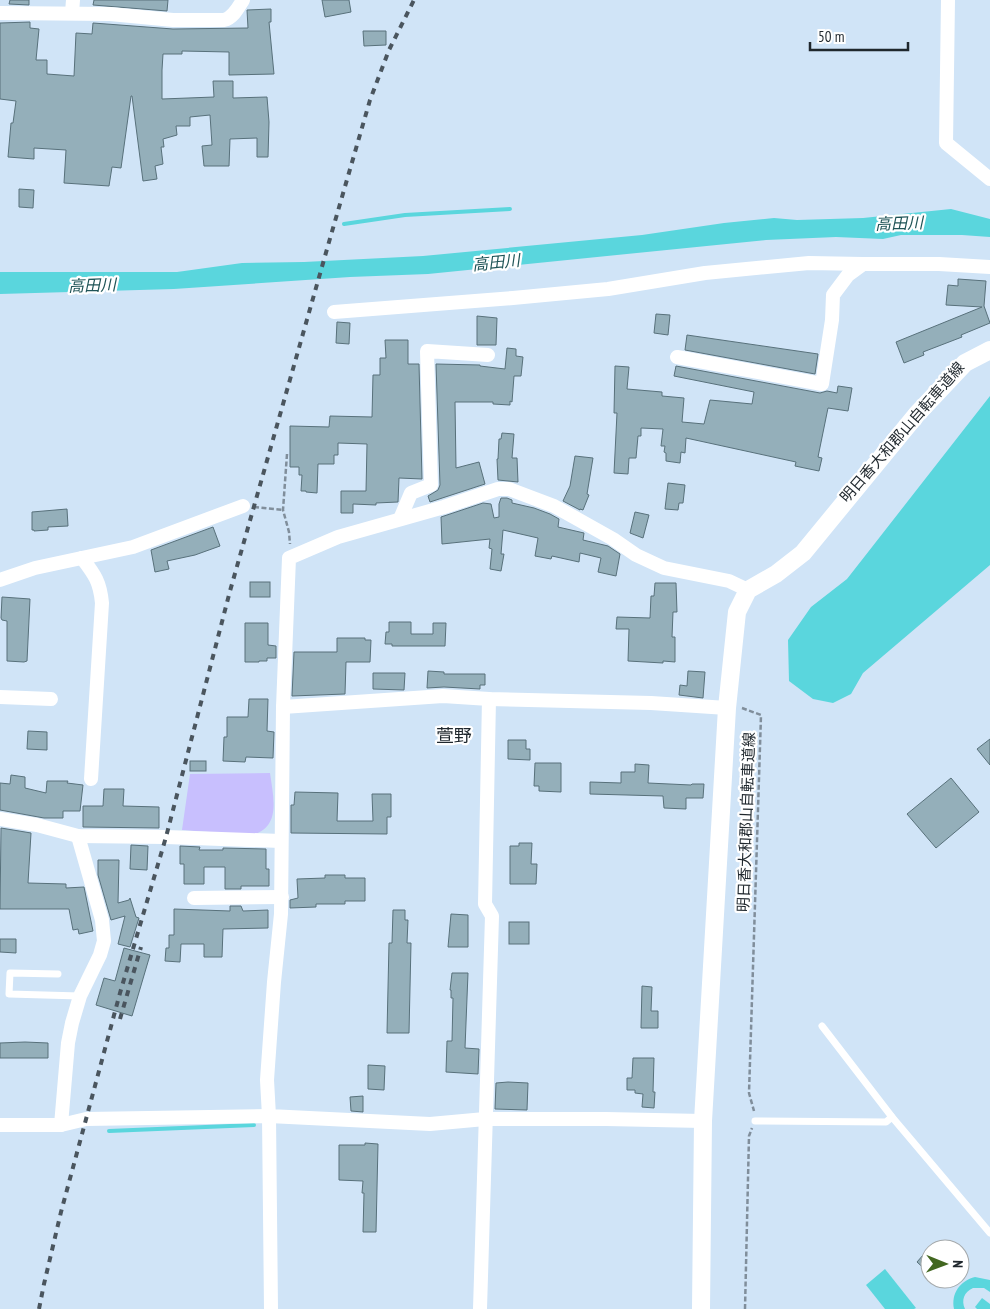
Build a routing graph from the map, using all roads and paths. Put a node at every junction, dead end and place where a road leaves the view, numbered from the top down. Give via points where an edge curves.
1 (243, 0) edge
2 (948, 0) edge
3 (72, 6) edge
4 (0, 13) edge
5 (990, 179) edge
6 (863, 264) junction
7 (990, 267) edge
8 (334, 312) dead end
9 (990, 350) edge
10 (488, 355) dead end
11 (677, 357) dead end
12 (287, 454) dead end
13 (243, 506) joint
14 (283, 510) junction
15 (400, 520) junction
16 (82, 558) junction
17 (289, 558) junction
18 (0, 580) edge
19 (748, 590) junction
20 (0, 697) edge
21 (489, 699) junction
22 (51, 700) dead end
23 (283, 707) junction
24 (732, 707) junction
25 (90, 779) dead end
26 (0, 819) edge
27 (78, 836) junction
28 (281, 841) junction
29 (282, 897) junction
30 (194, 898) dead end
31 (58, 974) dead end
32 (80, 996) junction
33 (822, 1026) dead end
34 (269, 1116) junction
35 (892, 1117) junction
36 (485, 1119) junction
37 (703, 1121) junction
38 (755, 1121) junction
39 (0, 1125) edge
40 (61, 1125) junction
41 (990, 1233) edge
42 (271, 1309) edge
43 (480, 1309) edge
44 (701, 1309) edge
45 (745, 1309) edge

1 - 3 street via 232,16 224,20 173,20 110,14
2 - 5 street via 946,143
3 - 4 street
6 - 7 street
6 - 8 street via 809,263 704,273 608,289
6 - 11 street via 848,275 834,295 822,384
9 - 19 street via 965,363 917,414 803,553
10 - 15 street via 427,351 431,485 411,493
12 - 14 path
13 - 14 path
13 - 16 street via 141,545
14 - 17 path
15 - 17 street via 338,537
15 - 19 street via 498,488 509,489 554,506 664,568 729,581
16 - 18 street via 35,568
16 - 25 street via 97,577 102,603
17 - 23 street
19 - 24 street via 738,612
20 - 22 street
21 - 23 street via 443,696
21 - 24 street
21 - 36 street via 485,904 492,916
23 - 28 street
24 - 37 street
24 - 38 path, 明日香大和郡山自転車道線 via 761,715 749,1093
26 - 27 street
27 - 28 street
27 - 32 street via 104,930 100,955
28 - 29 street
29 - 30 street
29 - 34 street via 268,1080
31 - 32 lane via 10,973 9,994
32 - 40 street via 68,1043
33 - 35 lane
34 - 36 street via 430,1124
34 - 40 street via 86,1119
34 - 42 street
35 - 38 lane via 886,1122
35 - 41 lane
36 - 37 street
36 - 43 street
37 - 44 street
38 - 45 path, 明日香大和郡山自転車道線 via 749,1136
39 - 40 street

